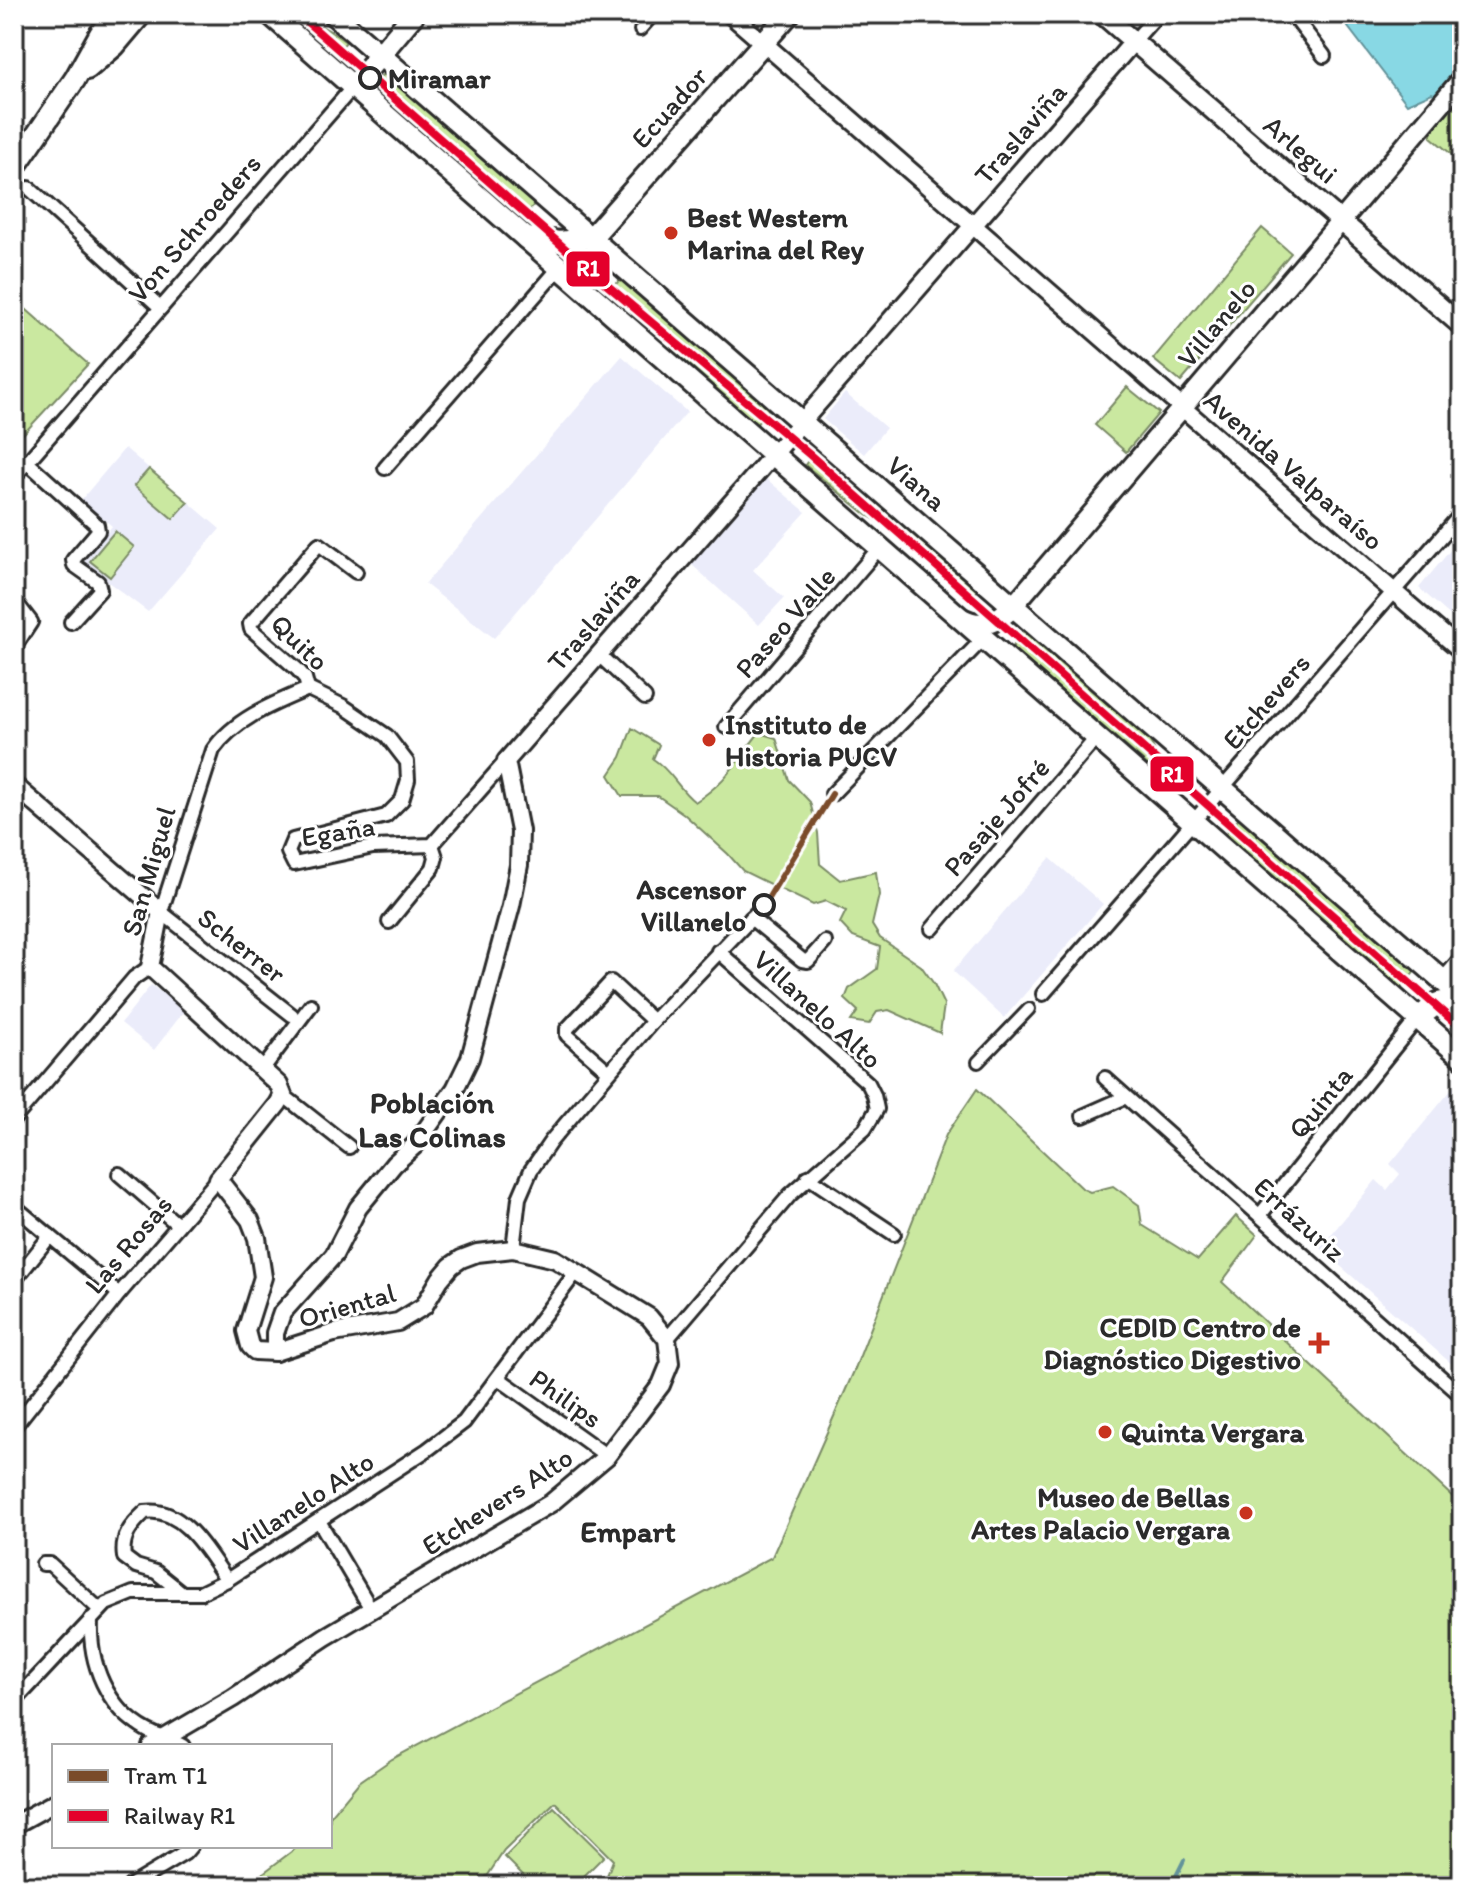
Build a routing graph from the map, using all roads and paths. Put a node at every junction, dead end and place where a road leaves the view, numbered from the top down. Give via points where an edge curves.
1 (116, 14) edge
2 (141, 14) edge
3 (270, 14) edge
4 (333, 14) edge
5 (414, 14) edge
6 (654, 14) edge
7 (730, 14) edge
8 (789, 14) edge
9 (1102, 14) edge
10 (1158, 14) edge
11 (1292, 14) edge
12 (640, 30) dead end
13 (1134, 41) junction
14 (764, 43) junction
15 (379, 55) junction
16 (1324, 56) dead end
17 (75, 79) junction
18 (1462, 79) edge
19 (353, 87) junction
20 (14, 168) edge
21 (29, 188) dead end
22 (1340, 220) junction
23 (974, 226) junction
24 (526, 238) junction
25 (591, 238) junction
26 (560, 267) junction
27 (161, 308) junction
28 (1462, 326) edge
29 (1182, 407) junction
30 (802, 421) junction
31 (773, 454) junction
32 (27, 462) junction
33 (385, 468) dead end
34 (14, 477) edge
35 (1462, 513) edge
36 (880, 547) junction
37 (356, 572) dead end
38 (1393, 591) junction
39 (14, 600) edge
40 (1014, 605) junction
41 (962, 619) junction
42 (71, 622) dead end
43 (984, 638) junction
44 (14, 648) edge
45 (1462, 651) edge
46 (598, 654) junction
47 (308, 689) junction
48 (645, 698) dead end
49 (726, 727) dead end
50 (1097, 737) junction
51 (397, 747) joint
52 (506, 761) junction
53 (14, 785) edge
54 (1222, 788) junction
55 (832, 794) dead end
56 (1193, 821) junction
57 (432, 845) junction
58 (764, 905) dead end
59 (161, 912) junction
60 (751, 918) junction
61 (389, 922) dead end
62 (932, 929) dead end
63 (825, 942) dead end
64 (718, 951) junction
65 (1462, 957) edge
66 (150, 967) junction
67 (1442, 980) junction
68 (1043, 994) dead end
69 (1462, 997) edge
70 (311, 1005) dead end
71 (1029, 1009) dead end
72 (292, 1015) dead end
73 (1418, 1018) junction
74 (653, 1021) junction
75 (1462, 1057) edge
76 (978, 1062) dead end
77 (262, 1070) junction
78 (608, 1071) junction
79 (1105, 1078) dead end
80 (283, 1095) junction
81 (1126, 1097) junction
82 (1083, 1116) dead end
83 (14, 1119) edge
84 (349, 1147) dead end
85 (119, 1174) dead end
86 (808, 1177) junction
87 (218, 1179) junction
88 (14, 1206) edge
89 (1260, 1215) junction
90 (178, 1225) junction
91 (894, 1234) dead end
92 (50, 1236) junction
93 (513, 1249) junction
94 (577, 1271) junction
95 (14, 1281) edge
96 (119, 1294) junction
97 (667, 1339) junction
98 (275, 1352) junction
99 (498, 1378) junction
100 (1462, 1396) edge
101 (14, 1427) edge
102 (607, 1456) junction
103 (319, 1521) junction
104 (43, 1564) dead end
105 (227, 1580) junction
106 (181, 1592) junction
107 (371, 1609) junction
108 (95, 1614) junction
109 (14, 1702) edge
110 (158, 1742) edge
111 (52, 1804) edge
112 (14, 1825) edge
113 (189, 1848) edge
114 (130, 1886) edge

1 - 17 main road
2 - 17 main road
3 - 19 main road
4 - 15 main road, Viana
5 - 15 main road, Von Schroeders
6 - 12 street
7 - 14 street, Avenida Valparaíso
8 - 14 main road, Ecuador
9 - 13 main road, Arlegui
10 - 13 street, Traslaviña
11 - 16 street
13 - 22 main road, Arlegui
13 - 23 street, Traslaviña
14 - 23 street, Avenida Valparaíso
14 - 25 main road, Ecuador
15 - 19 main road, Von Schroeders
15 - 25 main road, Viana
17 - 20 main road
18 - 22 main road, Villanelo
19 - 24 main road
19 - 27 street, Von Schroeders
21 - 27 street
22 - 28 main road, Arlegui
22 - 29 main road, Villanelo
23 - 29 street, Avenida Valparaíso
23 - 30 street, Traslaviña
24 - 25 main road
24 - 26 main road
25 - 30 main road, Viana
26 - 31 main road
26 - 33 street
27 - 32 street, Von Schroeders
29 - 38 street, Avenida Valparaíso
29 - 40 main road, Villanelo
30 - 31 street, Traslaviña
30 - 40 main road, Viana
31 - 36 main road
31 - 46 street, Traslaviña
32 - 34 street, Von Schroeders
32 - 42 street via 97,525 98,531 73,560 100,590
35 - 38 street, Etchevers
36 - 41 main road
36 - 49 street, Paseo Valle
37 - 47 street, Quito via 319,544 249,626 298,670
38 - 45 street, Avenida Valparaíso
38 - 54 street, Etchevers
39 - 44 street via 31,622
40 - 41 main road via 991,622
40 - 54 main road, Viana
41 - 43 main road
43 - 50 main road
43 - 55 street
46 - 48 street
46 - 52 street, Traslaviña
47 - 51 street, Quito via 343,706
47 - 59 street, San Miguel via 239,724 213,750
50 - 56 main road
50 - 62 street, Pasaje Jofré
51 - 57 street, Egaña via 407,762 408,780 402,800 386,816 302,836 293,840 288,852 298,864 373,847
52 - 57 street
52 - 98 street via 520,831 519,865 470,1058 415,1145 358,1208 334,1255 282,1313
53 - 59 street
54 - 56 street, Etchevers
54 - 67 main road, Viana
56 - 68 street, Etchevers
56 - 73 main road
57 - 61 street via 433,868
58 - 60 street, Villanelo Alto
59 - 66 street, San Miguel
59 - 72 street, Scherrer
60 - 63 street via 802,960 808,961
60 - 64 street, Villanelo Alto
64 - 74 street, Villanelo Alto
64 - 86 street, Villanelo Alto via 868,1083 874,1095 877,1109 865,1129
65 - 67 street
66 - 77 street
66 - 83 street, San Miguel via 134,978
67 - 69 main road, Viana
69 - 73 main road via 1435,1004
70 - 77 street
71 - 76 street
73 - 75 main road
73 - 89 street, Quinta
74 - 78 street, Villanelo Alto
74 - 78 street via 611,982 567,1029 567,1035
77 - 80 street
78 - 93 street, Villanelo Alto via 531,1170 519,1198
79 - 81 street, Errázuriz
80 - 84 street
80 - 87 street, Las Rosas
81 - 82 street
81 - 89 street, Errázuriz
85 - 90 street
86 - 91 street
86 - 97 street
87 - 90 street, Las Rosas
87 - 98 street via 250,1220 261,1259 263,1277 247,1338 255,1351
88 - 92 street
89 - 100 street, Errázuriz
90 - 96 street, Las Rosas
92 - 95 street
92 - 96 street
93 - 94 street, Oriental via 555,1259
93 - 98 street, Oriental via 461,1259 440,1279 424,1306 398,1322 334,1333
94 - 97 street, Oriental via 649,1317
94 - 99 street, Villanelo Alto
96 - 101 street, Las Rosas
97 - 102 street, Etchevers Alto via 667,1373
99 - 102 street, Philips
99 - 103 street, Villanelo Alto via 464,1422
102 - 107 street, Etchevers Alto via 551,1503
103 - 105 street, Villanelo Alto
103 - 107 street
104 - 108 street via 50,1564
105 - 106 street, Villanelo Alto via 200,1593
105 - 106 street via 186,1528 158,1510 145,1512 126,1535 124,1557
106 - 108 street, Villanelo Alto via 133,1593
107 - 110 street, Etchevers Alto
108 - 109 street, Villanelo Alto
108 - 110 street via 90,1642 102,1685 116,1706
111 - 112 street
113 - 114 street

